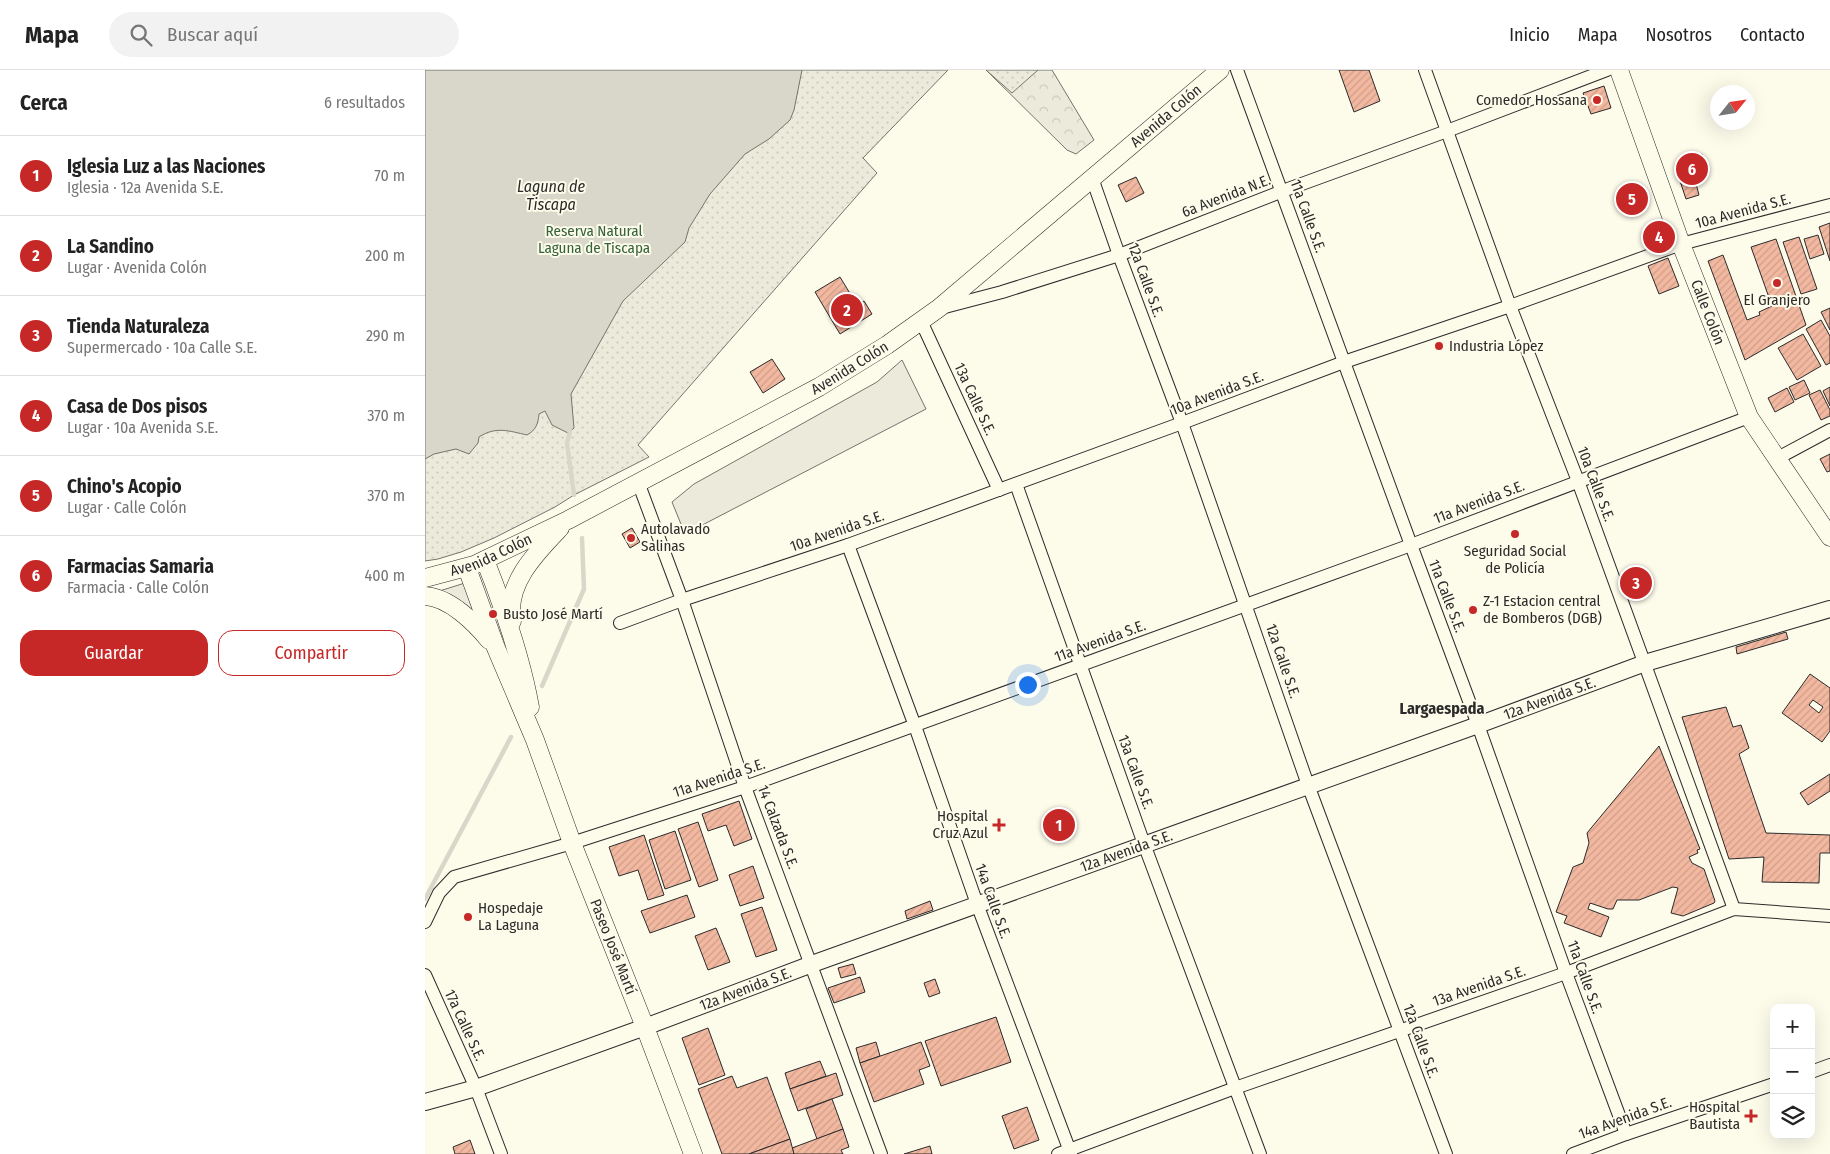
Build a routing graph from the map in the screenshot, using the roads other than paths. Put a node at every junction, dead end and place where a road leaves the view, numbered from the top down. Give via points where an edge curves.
1 (1220, 70) edge
2 (1237, 70) edge
3 (1425, 70) edge
4 (1607, 70) edge
5 (1619, 70) edge
6 (1447, 131) junction
7 (1092, 178) junction
8 (1281, 192) junction
9 (1830, 205) edge
10 (1681, 244) junction
11 (1119, 255) junction
12 (1510, 306) junction
13 (939, 308) junction
14 (921, 321) junction
15 (1344, 362) junction
16 (1749, 417) junction
17 (1182, 424) junction
18 (1830, 430) edge
19 (1776, 458) junction
20 (1578, 481) junction
21 (638, 482) junction
22 (1017, 484) junction
23 (999, 490) junction
24 (568, 520) junction
25 (1830, 536) edge
26 (848, 545) junction
27 (1411, 545) junction
28 (485, 560) junction
29 (467, 568) junction
30 (425, 578) edge
31 (425, 596) edge
32 (682, 600) junction
33 (1247, 606) junction
34 (1830, 609) edge
35 (620, 623) dead end
36 (496, 648) junction
37 (517, 653) junction
38 (1645, 663) junction
39 (1081, 665) junction
40 (1478, 725) junction
41 (915, 726) junction
42 (535, 740) junction
43 (1308, 785) junction
44 (745, 787) junction
45 (573, 843) junction
46 (1145, 844) junction
47 (977, 904) junction
48 (1734, 909) junction
49 (1830, 916) edge
50 (425, 922) edge
51 (812, 964) junction
52 (1565, 973) junction
53 (425, 976) edge
54 (645, 1027) junction
55 (1400, 1031) junction
56 (1830, 1065) edge
57 (1815, 1071) edge
58 (1770, 1085) edge
59 (476, 1088) junction
60 (1235, 1088) junction
61 (425, 1102) edge
62 (1626, 1134) junction
63 (1441, 1152) edge
64 (1066, 1153) edge
65 (501, 1154) edge
66 (693, 1154) edge
67 (881, 1154) edge
68 (1260, 1154) edge
69 (1573, 1154) edge

1 - 7 main road, Avenida Colón
2 - 8 street, 11a Calle S.E.
3 - 6 street, 10a Calle S.E.
4 - 6 street, 6a Avenida N.E.
5 - 10 main road, Calle Colón
6 - 8 street, 6a Avenida N.E.
6 - 12 street, 10a Calle S.E.
7 - 11 street, 12a Calle S.E.
7 - 13 main road, Avenida Colón
8 - 11 street, 6a Avenida N.E.
8 - 15 street, 11a Calle S.E.
9 - 10 street, 10a Avenida S.E.
10 - 12 street, 10a Avenida S.E.
10 - 16 main road, Calle Colón
11 - 13 street, 6a Avenida N.E.
11 - 17 street, 12a Calle S.E.
12 - 15 street, 10a Avenida S.E.
12 - 20 street, 10a Calle S.E.
13 - 14 main road, Avenida Colón
14 - 21 main road, Avenida Colón via 819,387
14 - 23 street, 13a Calle S.E.
15 - 17 street, 10a Avenida S.E.
15 - 27 street, 11a Calle S.E.
16 - 19 main road, Calle Colón
16 - 20 street, 11a Avenida S.E.
17 - 22 street, 10a Avenida S.E.
17 - 33 street, 12a Calle S.E.
18 - 19 street
19 - 25 main road, Calle Colón
20 - 27 street, 11a Avenida S.E.
20 - 38 street, 10a Calle S.E.
21 - 24 main road, Avenida Colón
21 - 32 street, 14 Calzada S.E.
22 - 23 street, 10a Avenida S.E.
22 - 39 street, 13a Calle S.E.
23 - 26 street, 10a Avenida S.E.
24 - 28 main road, Avenida Colón
24 - 37 main road via 540,549 514,589 510,611
26 - 32 street, 10a Avenida S.E.
26 - 41 street, 14a Calle S.E.
27 - 33 street, 11a Avenida S.E.
27 - 40 street, 11a Calle S.E.
28 - 29 main road, Avenida Colón
28 - 37 main road, Paseo José Martí
29 - 30 main road, Avenida Colón
29 - 36 main road, Paseo José Martí
31 - 36 main road via 445,602 461,612
32 - 35 street, 10a Avenida S.E.
32 - 44 street, 14 Calzada S.E.
33 - 39 street, 11a Avenida S.E.
33 - 43 street, 12a Calle S.E.
34 - 38 street, 12a Avenida S.E.
36 - 42 main road, Paseo José Martí
37 - 42 main road, Paseo José Martí
38 - 40 street, 12a Avenida S.E.
38 - 48 street, 10a Calle S.E.
39 - 41 street, 11a Avenida S.E.
39 - 46 street, 13a Calle S.E.
40 - 43 street, 12a Avenida S.E.
40 - 52 street, 11a Calle S.E.
41 - 44 street, 11a Avenida S.E.
41 - 47 street, 14a Calle S.E.
42 - 45 main road, Paseo José Martí
43 - 46 street, 12a Avenida S.E.
43 - 55 street, 12a Calle S.E.
44 - 45 street, 11a Avenida S.E.
44 - 51 street, 14 Calzada S.E.
45 - 50 street, 11a Avenida S.E. via 454,877 439,893
45 - 54 main road, Paseo José Martí
46 - 47 street, 12a Avenida S.E.
46 - 60 street, 13a Calle S.E.
47 - 51 street, 12a Avenida S.E.
47 - 64 street, 14a Calle S.E.
48 - 49 street, 13a Avenida S.E.
48 - 52 street, 13a Avenida S.E.
51 - 54 street, 12a Avenida S.E.
51 - 67 street, 14 Calzada S.E.
52 - 55 street, 13a Avenida S.E.
52 - 62 street, 11a Calle S.E.
53 - 59 street, 17a Calle S.E.
54 - 59 street, 12a Avenida S.E.
54 - 66 main road, Paseo José Martí
55 - 60 street, 13a Avenida S.E.
55 - 63 street, 12a Calle S.E.
56 - 57 street
58 - 62 street, 14a Avenida S.E.
59 - 61 street, 12a Avenida S.E.
59 - 65 street, 17a Calle S.E.
60 - 64 street, 13a Avenida S.E.
60 - 68 street, 13a Calle S.E.
62 - 69 street, 14a Avenida S.E.

